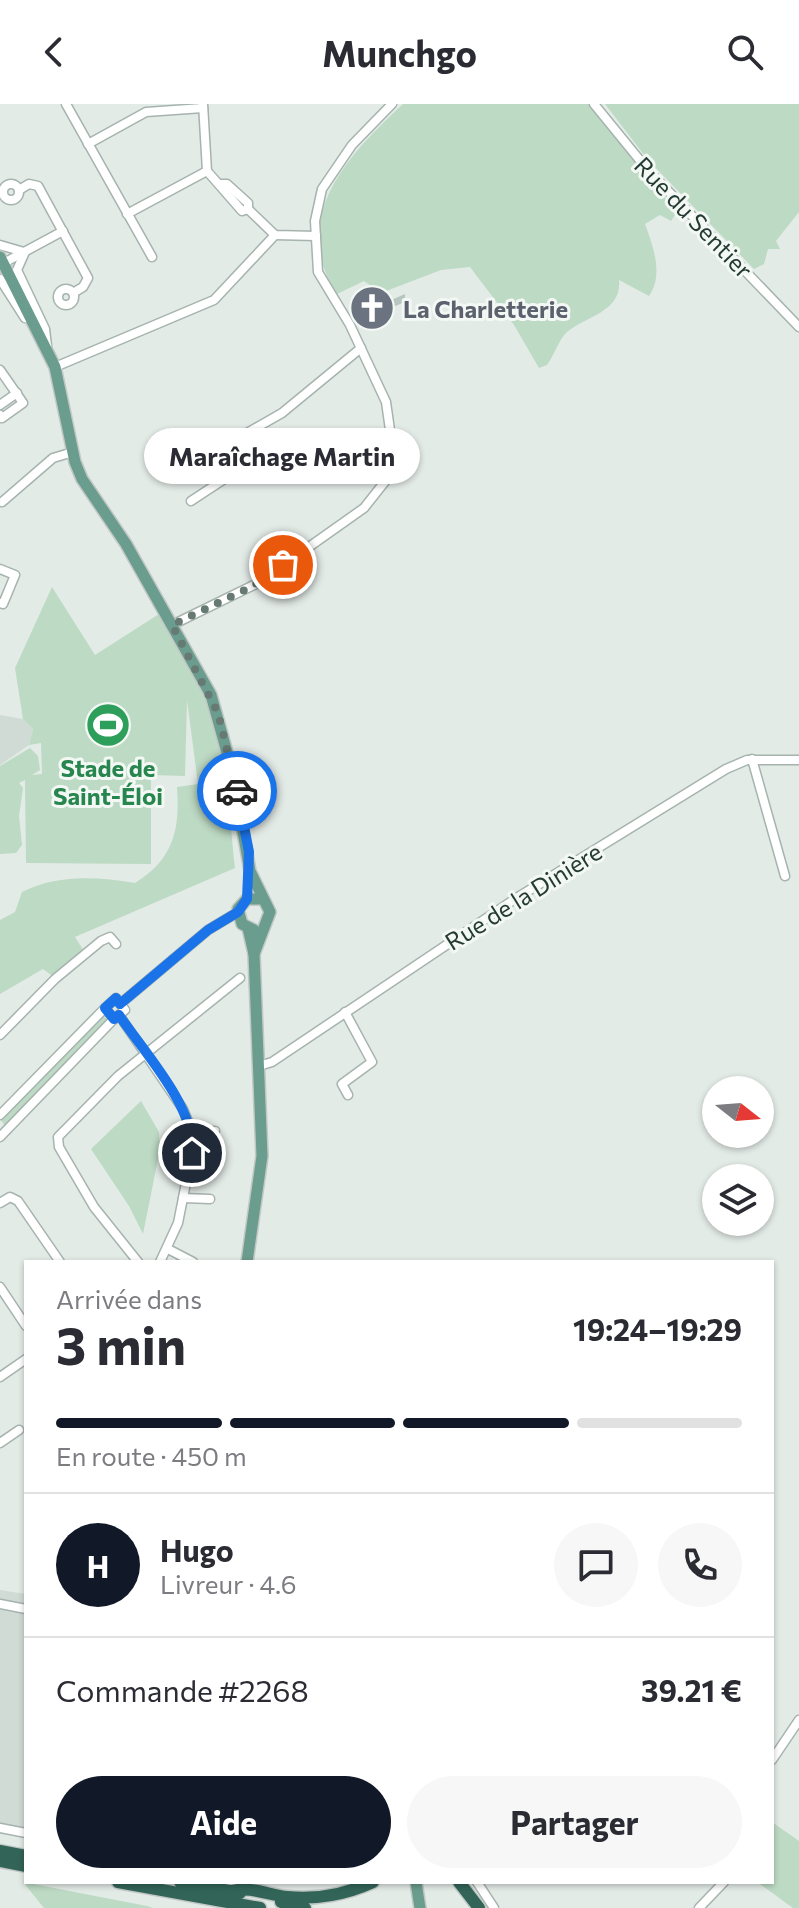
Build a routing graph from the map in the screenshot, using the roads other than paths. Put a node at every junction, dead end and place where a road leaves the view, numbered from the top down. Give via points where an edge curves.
1 (66, 104) edge
2 (392, 104) edge
3 (594, 104) edge
4 (203, 106) edge
5 (88, 144) junction
6 (207, 171) junction
7 (19, 190) dead end
8 (127, 214) junction
9 (63, 231) junction
10 (275, 235) junction
11 (316, 236) junction
12 (0, 245) edge
13 (25, 252) junction
14 (152, 257) dead end
15 (1, 262) edge
16 (0, 279) edge
17 (73, 293) dead end
18 (799, 327) edge
19 (37, 328) junction
20 (47, 348) junction
21 (361, 348) junction
22 (55, 367) junction
23 (0, 370) edge
24 (17, 393) junction
25 (0, 405) edge
26 (0, 415) edge
27 (73, 452) junction
28 (191, 501) dead end
29 (2, 502) dead end
30 (1, 572) edge
31 (0, 603) edge
32 (172, 625) junction
33 (752, 759) junction
34 (799, 760) edge
35 (250, 871) junction
36 (785, 876) dead end
37 (247, 899) junction
38 (261, 899) junction
39 (238, 912) junction
40 (216, 925) junction
41 (245, 926) junction
42 (262, 927) junction
43 (116, 944) dead end
44 (254, 954) junction
45 (240, 978) dead end
46 (120, 1004) junction
47 (105, 1008) junction
48 (345, 1012) junction
49 (116, 1017) junction
50 (0, 1035) edge
51 (147, 1056) junction
52 (259, 1066) junction
53 (348, 1095) dead end
54 (0, 1115) edge
55 (192, 1131) junction
56 (215, 1131) dead end
57 (1, 1135) edge
58 (183, 1198) junction
59 (210, 1199) dead end
60 (0, 1203) edge
61 (168, 1249) junction
62 (59, 1260) edge
63 (136, 1260) edge
64 (161, 1260) edge
65 (189, 1260) edge
66 (247, 1260) edge
67 (0, 1287) edge
68 (24, 1323) edge
69 (24, 1360) edge
70 (0, 1377) edge
71 (19, 1430) dead end
72 (0, 1443) edge
73 (0, 1604) edge
74 (24, 1609) edge
75 (799, 1720) edge
76 (774, 1757) edge
77 (0, 1828) edge
78 (24, 1833) edge
79 (0, 1851) edge
80 (24, 1856) edge
81 (0, 1861) edge
82 (24, 1866) edge
83 (130, 1884) edge
84 (192, 1884) edge
85 (368, 1884) edge
86 (416, 1884) edge
87 (461, 1884) edge
88 (478, 1884) edge
89 (722, 1884) edge
90 (170, 1891) junction
91 (232, 1891) junction
92 (219, 1908) edge
93 (260, 1908) edge
94 (305, 1908) edge
95 (420, 1908) edge
96 (479, 1908) edge
97 (494, 1908) edge
98 (699, 1908) edge

1 - 5 street
2 - 11 street via 352,145 322,189
3 - 18 street, Rue du Sentier via 647,169
4 - 5 street via 146,112
4 - 6 street
5 - 8 street
6 - 8 street
6 - 10 street via 242,211 248,209
7 - 9 street via 38,186
8 - 14 street
9 - 13 street
9 - 17 street via 88,278
10 - 11 street
10 - 22 street via 214,300
11 - 21 street via 318,272
12 - 13 street
13 - 15 street
13 - 20 street via 17,270 45,329
15 - 19 main road
16 - 19 street
19 - 20 main road
20 - 22 main road
21 - 28 street via 282,413 219,449 226,478
21 - 32 street via 391,426 391,464 381,490 364,508 258,583
22 - 27 main road
23 - 24 street
24 - 25 street
24 - 26 street via 23,403
27 - 29 street via 53,458
27 - 32 main road via 87,487
30 - 31 street via 15,575
32 - 35 main road via 218,713
33 - 34 street, Rue de la Dinière
33 - 36 street
33 - 48 street, Rue de la Dinière via 726,769 515,899
35 - 37 main road
35 - 38 main road
37 - 38 main road
37 - 39 main road
38 - 42 main road via 270,912
39 - 40 street
39 - 41 main road
40 - 41 street
40 - 46 street
41 - 42 main road
41 - 44 main road
42 - 44 main road
43 - 50 street via 110,937 101,941
44 - 52 main road
45 - 51 street
46 - 47 street via 116,998
46 - 49 street via 125,1010
47 - 49 street
47 - 54 street
48 - 52 street, Rue de la Dinière
48 - 53 street via 372,1062 342,1084
49 - 51 street
49 - 57 street
51 - 55 street
51 - 63 street via 102,1091 57,1141 94,1207
52 - 66 main road via 262,1156
55 - 56 street
55 - 58 street
58 - 59 street
58 - 61 street
60 - 62 street via 10,1197 18,1201
61 - 64 street
61 - 65 street
67 - 68 street
69 - 70 street
71 - 72 street
73 - 74 street
75 - 76 street
77 - 78 street
79 - 80 highway
81 - 82 highway
83 - 90 highway
84 - 91 highway
85 - 91 highway via 303,1897
86 - 95 main road
87 - 96 highway
88 - 97 street
89 - 98 street
90 - 92 highway
90 - 93 highway
91 - 94 highway

